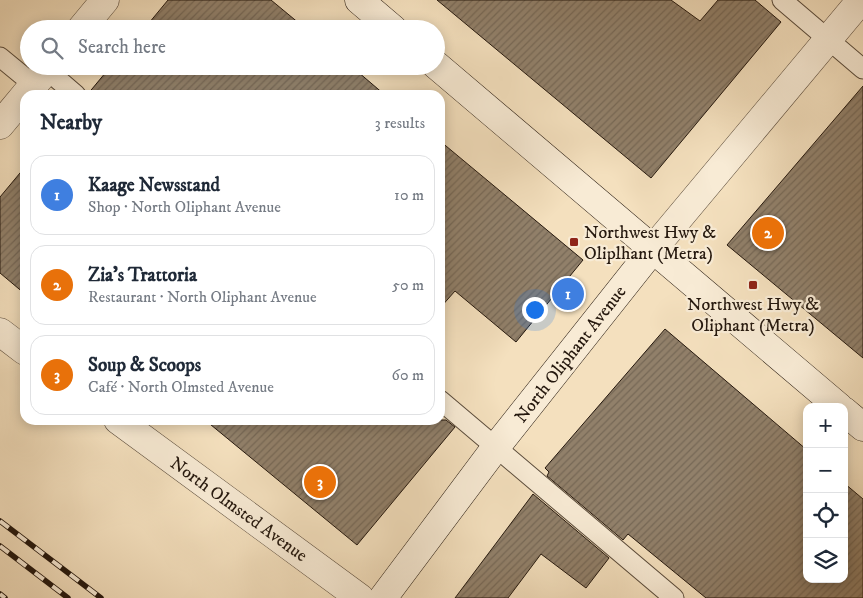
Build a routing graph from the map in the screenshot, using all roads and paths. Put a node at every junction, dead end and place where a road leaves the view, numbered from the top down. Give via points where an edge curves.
1 (105, 0) edge
2 (359, 0) edge
3 (782, 0) edge
4 (861, 0) edge
5 (88, 20) edge
6 (382, 20) edge
7 (828, 40) junction
8 (0, 57) edge
9 (863, 69) edge
10 (20, 71) edge
11 (445, 73) edge
12 (36, 82) edge
13 (61, 90) edge
14 (20, 101) edge
15 (0, 125) edge
16 (653, 249) junction
17 (0, 332) edge
18 (20, 347) edge
19 (834, 403) edge
20 (445, 404) edge
21 (848, 414) edge
22 (125, 425) edge
23 (863, 427) edge
24 (496, 447) junction
25 (360, 598) edge
26 (383, 598) edge
27 (674, 598) edge

1 - 5 street
2 - 6 street
3 - 7 lane
4 - 7 street, North Oliphant Avenue
7 - 9 lane
7 - 16 street, North Oliphant Avenue
8 - 10 lane
11 - 16 street
12 - 13 lane
14 - 15 street
16 - 19 street
16 - 24 street, North Oliphant Avenue
17 - 18 street
20 - 24 lane
21 - 23 street
22 - 25 street, North Olmsted Avenue
24 - 26 street, North Oliphant Avenue
24 - 27 lane

